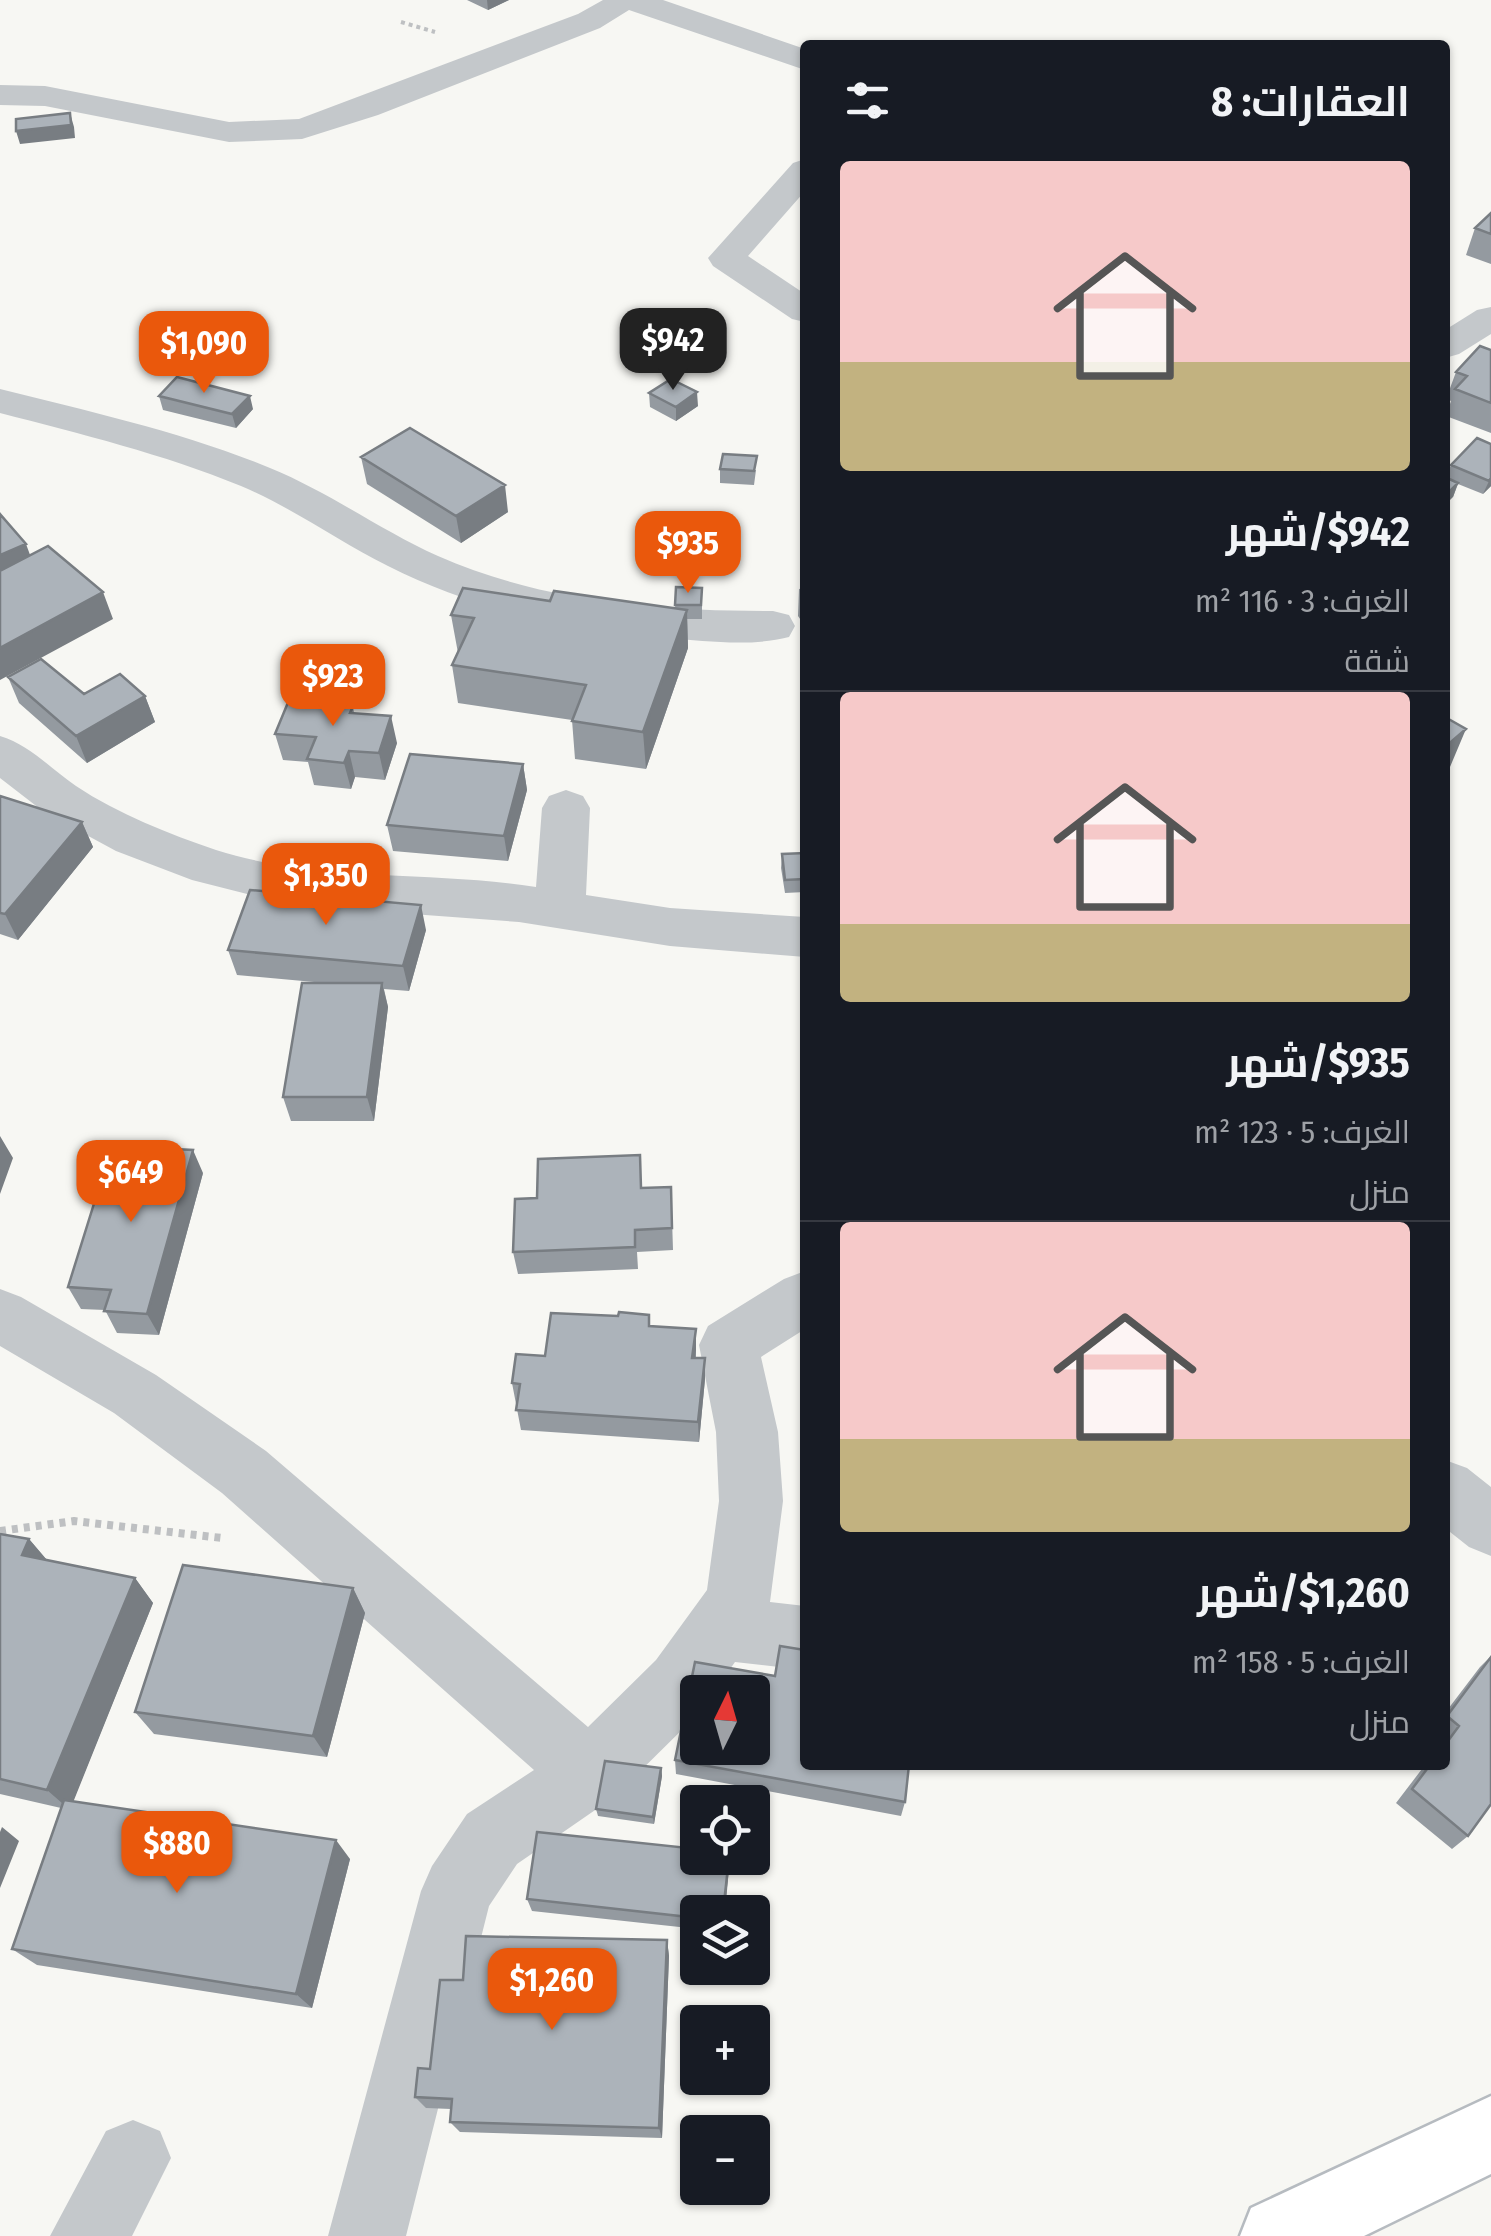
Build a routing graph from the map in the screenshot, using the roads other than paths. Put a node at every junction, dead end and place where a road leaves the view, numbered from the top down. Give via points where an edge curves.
1 (621, 0) edge
2 (632, 0) edge
3 (800, 58) edge
4 (0, 95) edge
5 (202, 127) junction
6 (118, 141) dead end
7 (800, 176) edge
8 (800, 308) edge
9 (0, 401) edge
10 (773, 626) dead end
11 (0, 753) edge
12 (566, 808) dead end
13 (247, 875) junction
14 (560, 910) junction
15 (238, 928) edge
16 (800, 937) edge
17 (800, 1300) edge
18 (0, 1315) edge
19 (1450, 1493) edge
20 (1491, 1526) edge
21 (719, 1628) junction
22 (800, 1637) edge
23 (590, 1773) junction
24 (1491, 2134) edge
25 (133, 2158) dead end
26 (89, 2236) edge
27 (367, 2236) edge
28 (1279, 2236) edge

1 - 5 street via 609,12 329,122 270,132
2 - 3 street
4 - 5 street via 45,96
5 - 6 street via 180,136
7 - 8 street via 726,258
9 - 10 street via 182,450 258,478 424,566 506,600 592,618
11 - 13 street via 61,800 133,838
12 - 14 street
13 - 14 street via 290,886
13 - 15 street
14 - 16 street
17 - 21 street via 730,1345 747,1432 751,1501 738,1602
18 - 23 street via 135,1394 244,1472
19 - 20 street
21 - 22 street
21 - 23 street via 680,1684
23 - 27 street via 492,1839 457,1891
24 - 28 main road
25 - 26 street

